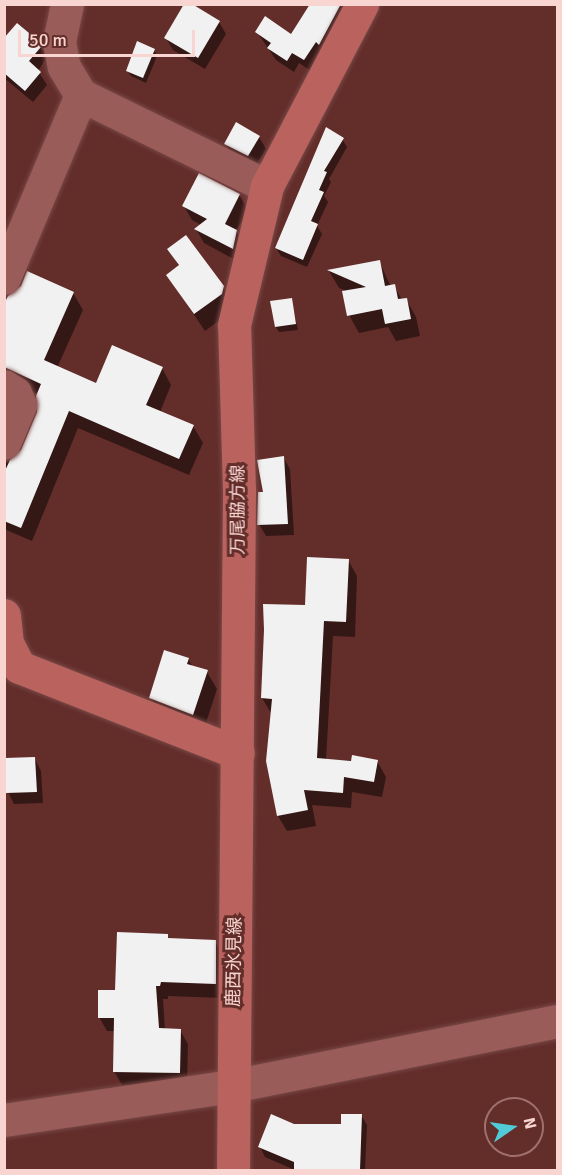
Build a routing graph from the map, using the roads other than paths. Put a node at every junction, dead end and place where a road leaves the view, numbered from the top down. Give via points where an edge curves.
1 (67, 4) edge
2 (362, 4) edge
3 (81, 94) junction
4 (267, 186) junction
5 (4, 278) edge
6 (4, 386) edge
7 (4, 444) edge
8 (4, 615) edge
9 (238, 753) junction
10 (558, 1021) edge
11 (232, 1086) junction
12 (4, 1120) edge
13 (233, 1170) edge

1 - 3 street via 58,42 64,67
2 - 4 main road, 万尾脇方線
3 - 4 street
3 - 5 street
4 - 9 main road, 万尾脇方線 via 234,325 239,490
6 - 7 street via 15,393 20,405
8 - 9 main road via 7,643 19,667
9 - 11 main road, 鹿西氷見線
10 - 11 street
11 - 12 street
11 - 13 main road, 鹿西氷見線

